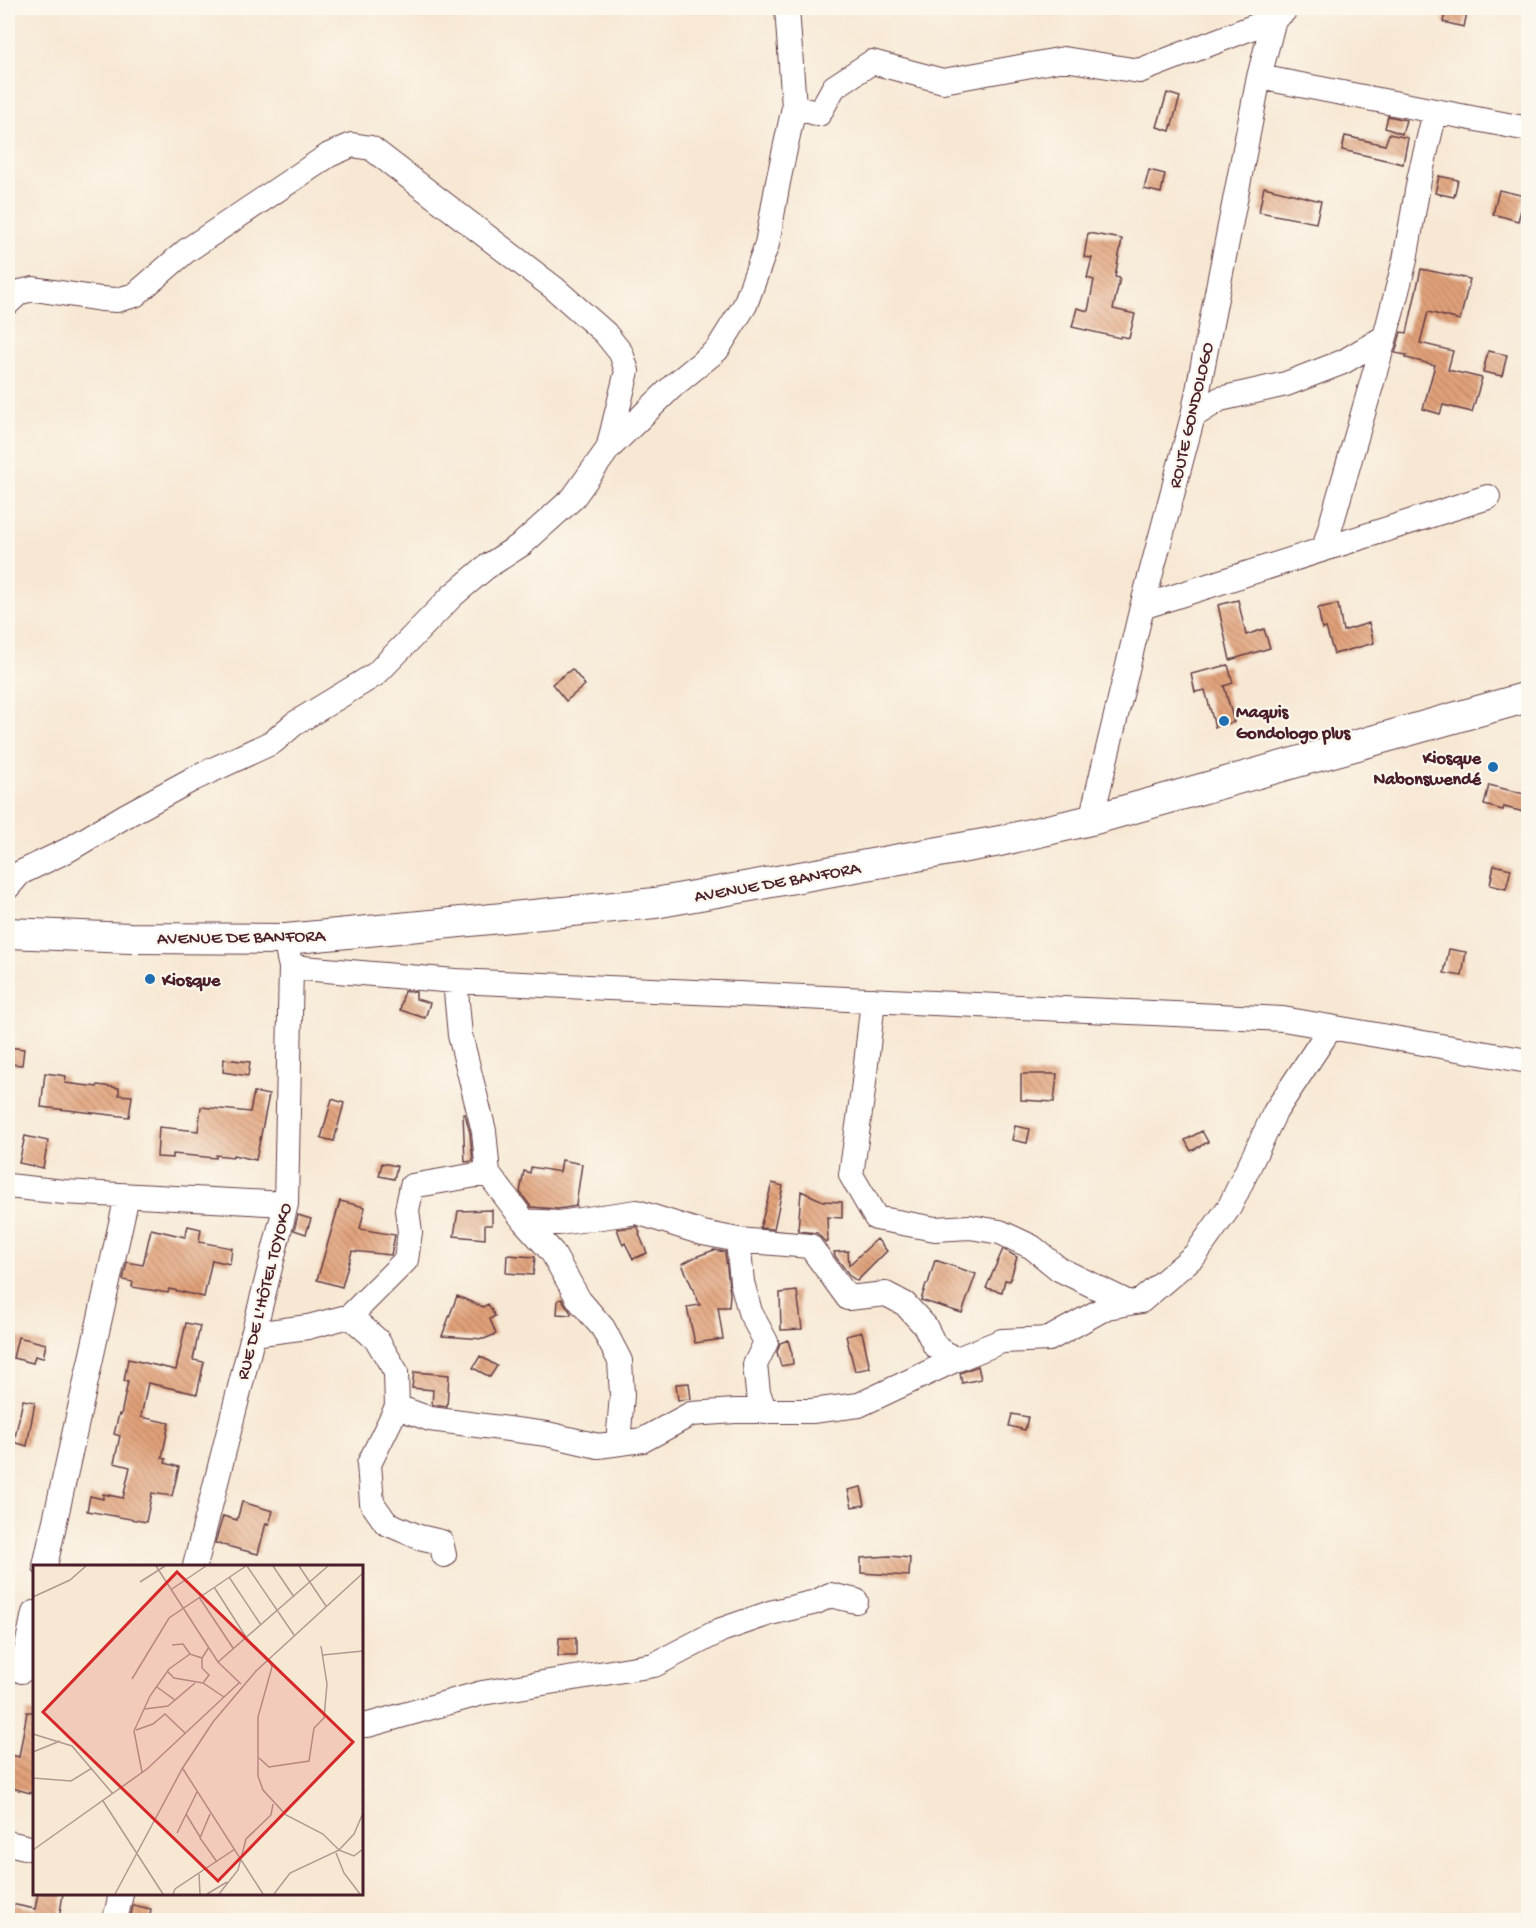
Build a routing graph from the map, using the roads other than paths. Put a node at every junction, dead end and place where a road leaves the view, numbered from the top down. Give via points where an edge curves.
1 (786, 8) edge
2 (1281, 11) edge
3 (1260, 77) junction
4 (794, 107) junction
5 (1435, 112) junction
6 (1528, 129) edge
7 (8, 303) edge
8 (1385, 337) junction
9 (1193, 416) junction
10 (608, 449) junction
11 (1488, 497) dead end
12 (1324, 549) junction
13 (1142, 607) junction
14 (1528, 698) edge
15 (1091, 820) junction
16 (8, 887) edge
17 (8, 933) edge
18 (288, 953) junction
19 (455, 981) junction
20 (873, 1000) junction
21 (1331, 1028) junction
22 (1528, 1061) edge
23 (488, 1173) junction
24 (8, 1186) edge
25 (127, 1196) junction
26 (286, 1204) junction
27 (524, 1221) junction
28 (738, 1240) junction
29 (1129, 1303) junction
30 (351, 1316) junction
31 (253, 1334) junction
32 (955, 1360) junction
33 (397, 1407) junction
34 (765, 1412) junction
35 (618, 1443) junction
36 (444, 1555) dead end
37 (45, 1565) edge
38 (195, 1565) edge
39 (856, 1601) dead end
40 (33, 1617) edge
41 (21, 1671) edge
42 (363, 1725) edge
43 (8, 1843) edge
44 (33, 1849) edge
45 (120, 1895) edge
46 (116, 1920) edge

1 - 4 street
2 - 3 street, ROUTE GONDOLOGO
2 - 4 street via 1139,71 1064,59 943,81 872,62 834,87 819,114
3 - 5 street
3 - 9 street, ROUTE GONDOLOGO
4 - 10 street via 767,244 745,305 717,350 674,385
5 - 6 street
5 - 8 street via 1405,261
7 - 10 street via 20,292 34,289 100,300 135,295 186,251 329,154 352,145 371,148 554,288 605,333 621,353 627,371
8 - 9 street via 1343,362 1286,384 1220,399
8 - 12 street
9 - 13 street, ROUTE GONDOLOGO
10 - 16 street via 573,498 522,544 453,595 376,674 294,724 273,742 193,779 20,873
11 - 12 street
12 - 13 street
13 - 15 street, ROUTE GONDOLOGO
14 - 15 main road, AVENUE DE BANFORA
15 - 18 main road, AVENUE DE BANFORA via 655,903
17 - 18 main road, AVENUE DE BANFORA via 130,938
18 - 19 street
18 - 26 street, RUE DE L'HÔTEL TOYOKO
19 - 20 street
19 - 23 street via 460,1035 484,1131
20 - 21 street via 1283,1019
20 - 29 street via 851,1175 876,1218 935,1229 970,1227 1000,1232 1032,1247 1059,1269
21 - 22 street
21 - 29 street via 1275,1112 1230,1206 1195,1255 1142,1301
23 - 27 street
23 - 30 street via 412,1186 407,1210 410,1232 406,1260
24 - 25 street
25 - 26 street
25 - 37 street
26 - 31 street, RUE DE L'HÔTEL TOYOKO
27 - 28 street via 559,1223 637,1212
27 - 35 street via 552,1252 579,1300 603,1328 620,1361
28 - 32 street via 810,1246 848,1298 886,1294 905,1304 925,1326 935,1346
28 - 34 street via 750,1312 766,1342 755,1365
29 - 32 street via 1107,1307 1049,1339 1002,1341
30 - 31 street via 308,1327
30 - 33 street via 377,1340 396,1372
31 - 38 street, RUE DE L'HÔTEL TOYOKO
32 - 34 street via 859,1405
33 - 35 street via 430,1419 547,1434 598,1446
33 - 36 street via 369,1464 372,1503 386,1523 441,1542
34 - 35 street via 691,1414 643,1440
39 - 42 street via 830,1595 770,1613 721,1630 654,1665 482,1693
40 - 41 street
43 - 44 street
45 - 46 street

